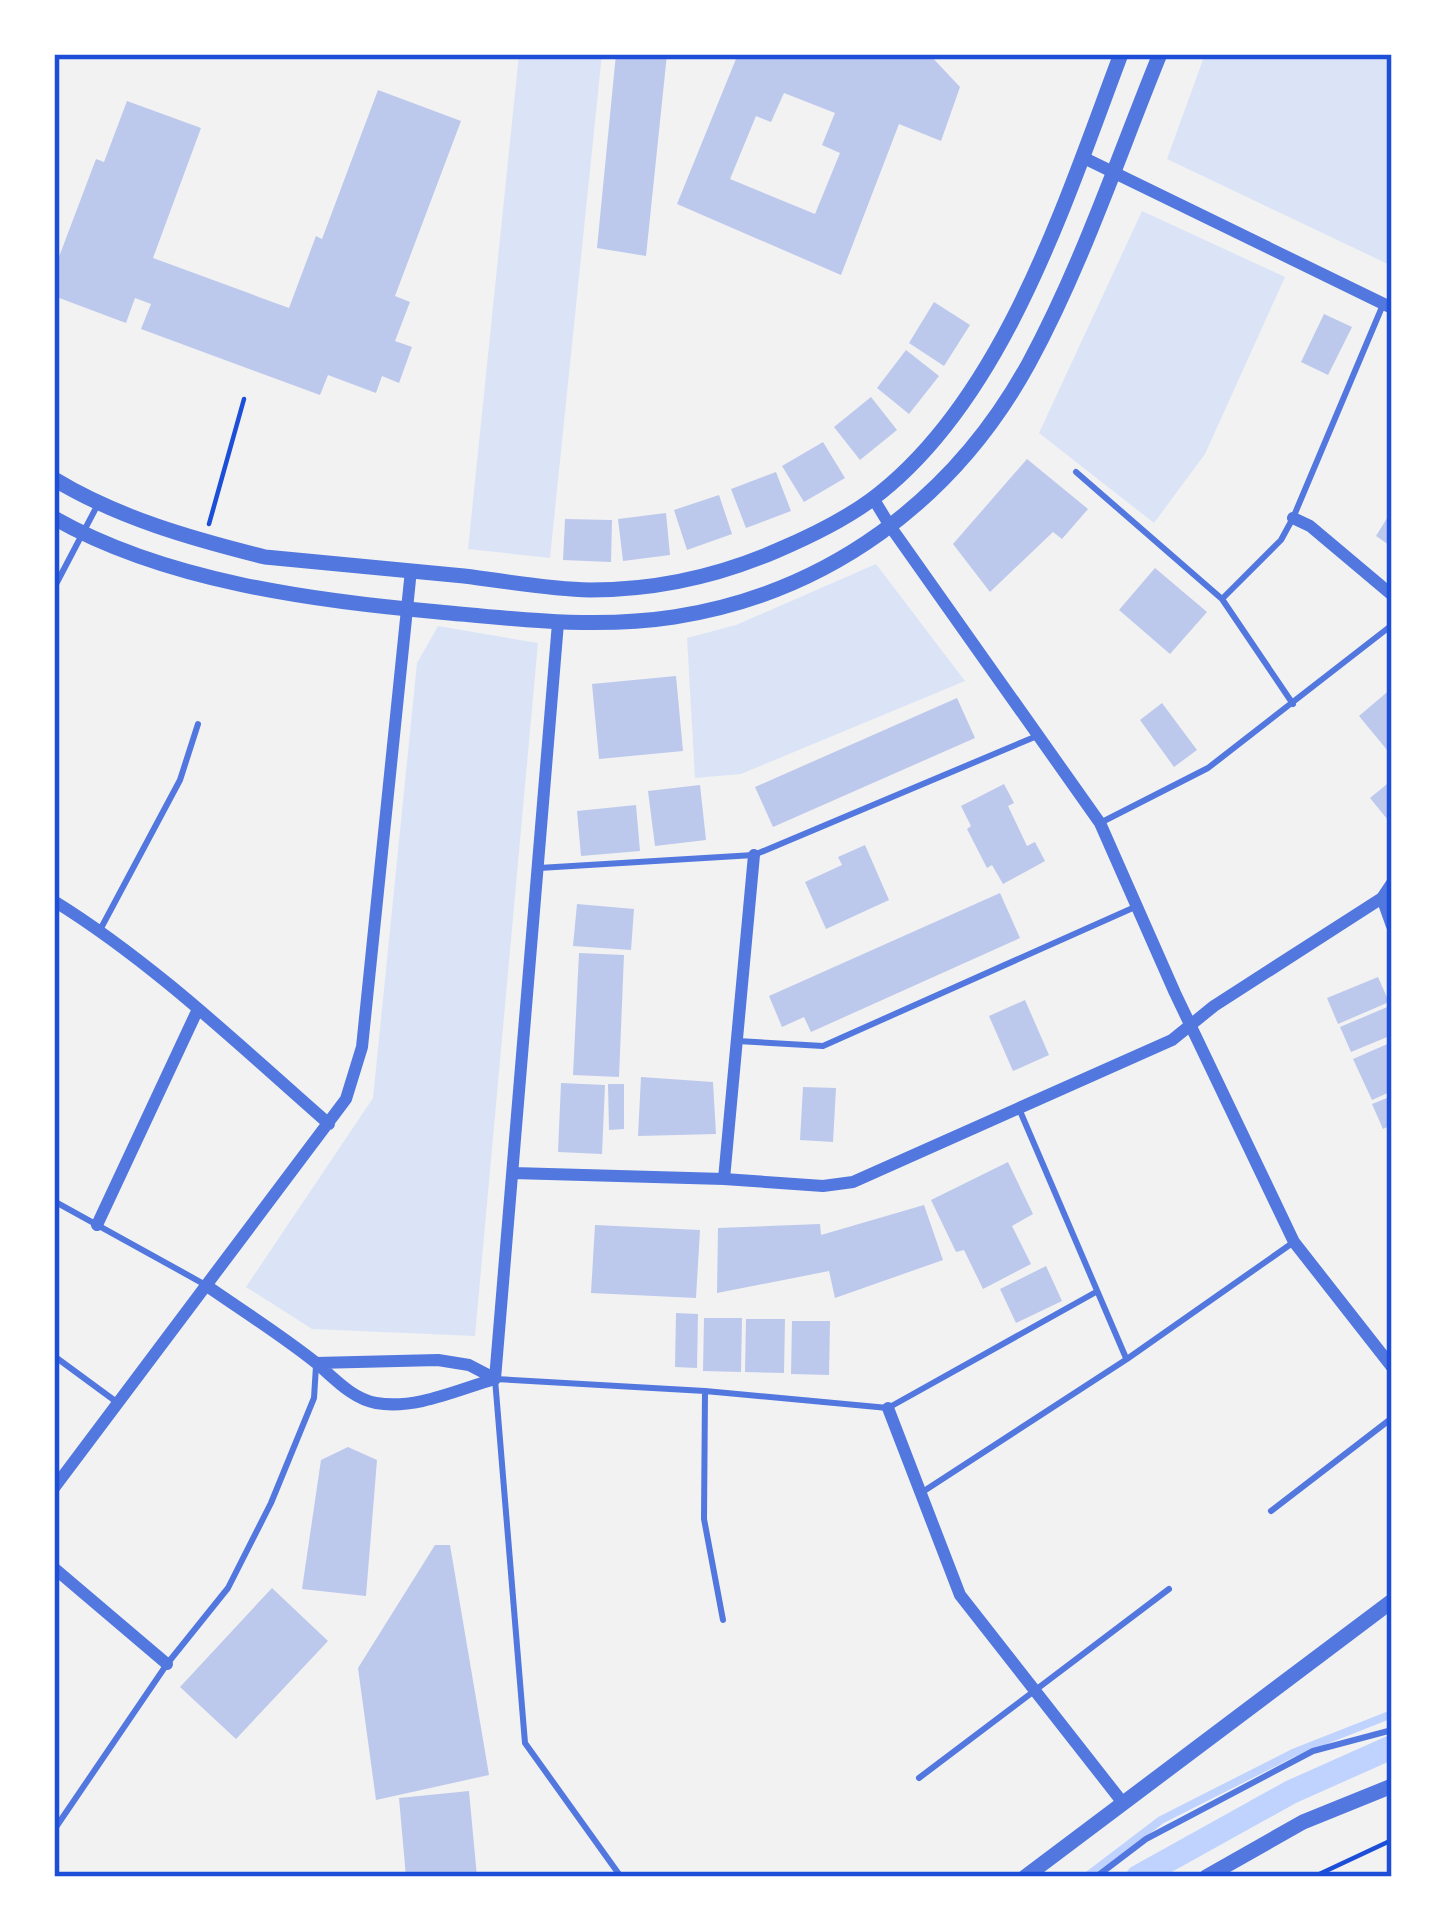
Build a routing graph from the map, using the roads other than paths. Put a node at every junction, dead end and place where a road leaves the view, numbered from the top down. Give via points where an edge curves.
1 (1121, 54) edge
2 (1160, 54) edge
3 (1082, 157) junction
4 (1112, 172) junction
5 (1388, 306) edge
6 (1076, 472) dead end
7 (54, 479) edge
8 (873, 498) junction
9 (99, 502) junction
10 (54, 518) edge
11 (1293, 518) junction
12 (890, 526) junction
13 (82, 534) junction
14 (411, 570) junction
15 (54, 588) edge
16 (1392, 595) edge
17 (1222, 599) junction
18 (407, 609) junction
19 (558, 623) junction
20 (1392, 625) edge
21 (1293, 704) junction
22 (198, 724) dead end
23 (1037, 736) junction
24 (1100, 823) junction
25 (754, 855) junction
26 (539, 868) junction
27 (1392, 883) edge
28 (1387, 898) edge
29 (54, 901) edge
30 (1135, 907) junction
31 (1392, 926) edge
32 (100, 929) junction
33 (198, 1009) junction
34 (1191, 1024) junction
35 (737, 1041) junction
36 (1018, 1108) junction
37 (329, 1124) junction
38 (513, 1173) junction
39 (724, 1179) junction
40 (54, 1202) edge
41 (97, 1226) junction
42 (1294, 1242) junction
43 (207, 1286) junction
44 (1096, 1292) junction
45 (54, 1356) edge
46 (1126, 1359) junction
47 (316, 1363) junction
48 (1392, 1367) edge
49 (495, 1378) junction
50 (705, 1391) junction
51 (118, 1403) junction
52 (888, 1408) junction
53 (1392, 1418) edge
54 (54, 1488) edge
55 (922, 1493) junction
56 (1271, 1511) dead end
57 (54, 1568) edge
58 (1169, 1589) dead end
59 (1392, 1601) edge
60 (723, 1620) dead end
61 (167, 1664) junction
62 (1035, 1692) junction
63 (1392, 1730) edge
64 (919, 1778) dead end
65 (1392, 1786) edge
66 (1123, 1803) junction
67 (54, 1830) edge
68 (621, 1877) edge
69 (1025, 1877) edge
70 (1096, 1877) edge
71 (1206, 1877) edge

1 - 3 street
2 - 4 street
3 - 4 street
3 - 8 street via 997,351 959,409
4 - 5 street
4 - 12 street via 1029,364 938,486
5 - 11 lane
6 - 17 lane
7 - 9 street
8 - 12 street
8 - 14 street via 761,558 653,586 588,590
9 - 13 lane
9 - 14 street via 265,557
10 - 13 street
11 - 16 street
11 - 17 lane
12 - 19 street via 802,581 736,605 669,618
12 - 23 street
13 - 15 lane
13 - 18 street via 187,571
14 - 18 street
17 - 21 lane
18 - 19 street
18 - 37 street via 362,1047 346,1100
19 - 26 street
20 - 21 lane
21 - 24 lane via 1208,768
22 - 32 lane via 181,780
23 - 24 street
23 - 25 lane
24 - 30 street
25 - 26 lane
25 - 35 street
26 - 38 street
27 - 28 street
28 - 31 street
28 - 34 street
29 - 32 street
30 - 34 street
30 - 35 lane via 823,1046
32 - 33 street
33 - 37 street
33 - 41 street
34 - 36 street via 1172,1040
34 - 42 street
35 - 39 street
36 - 39 street via 853,1182
36 - 44 lane
37 - 43 street
38 - 39 street
38 - 49 street
40 - 41 lane
41 - 43 lane
42 - 46 lane
42 - 48 street
43 - 47 street
43 - 51 street
44 - 46 lane
44 - 52 lane
45 - 51 lane
46 - 55 lane
47 - 49 street via 437,1360
47 - 49 street via 374,1403 438,1397
47 - 61 lane via 314,1398 272,1503 228,1588
49 - 50 lane
49 - 68 lane via 525,1743
50 - 52 lane
50 - 60 lane via 704,1520
51 - 54 street
52 - 55 street
53 - 56 lane
55 - 62 street via 960,1594
57 - 61 street
58 - 62 lane
59 - 66 street
61 - 67 lane
62 - 64 lane
62 - 66 street
63 - 70 lane via 1313,1751 1146,1839
65 - 71 street via 1303,1822
66 - 69 street

